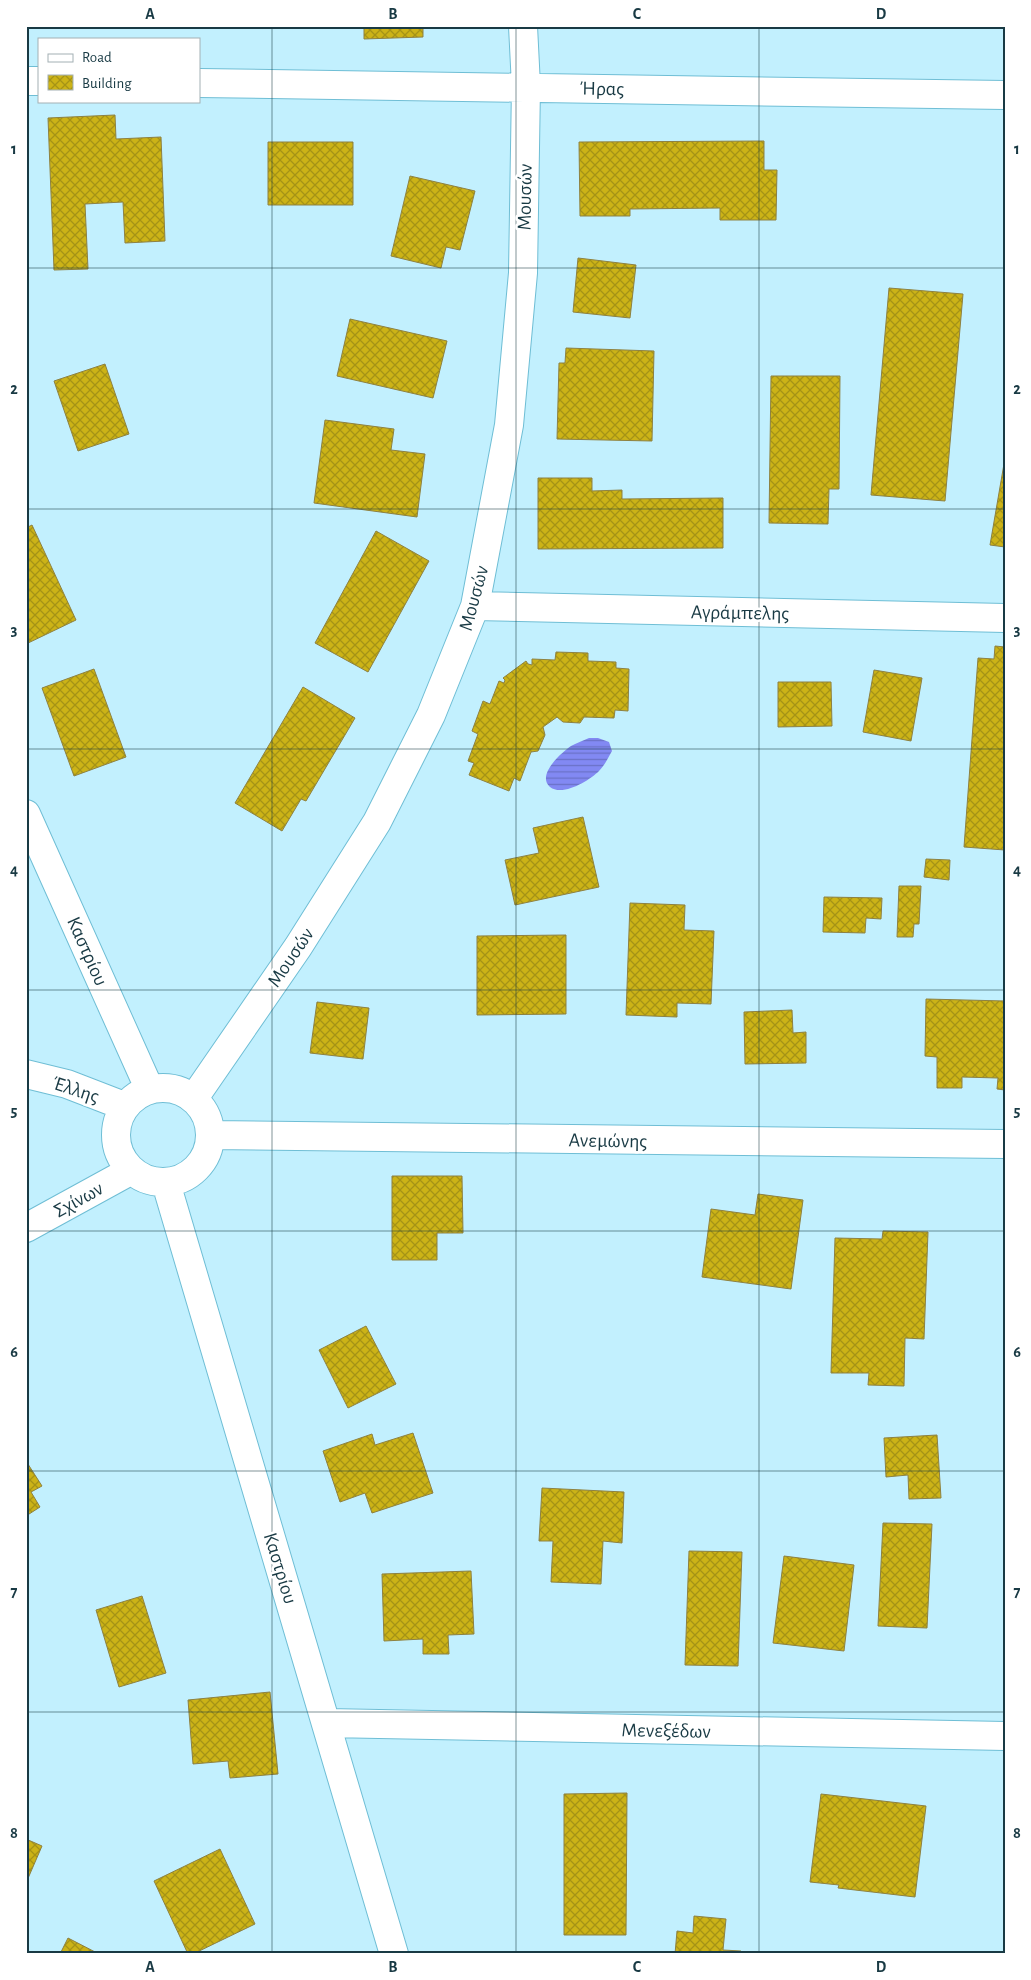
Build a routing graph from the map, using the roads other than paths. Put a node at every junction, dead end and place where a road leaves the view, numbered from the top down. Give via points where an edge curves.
1 (523, 26) edge
2 (200, 83) edge
3 (526, 86) junction
4 (1005, 95) edge
5 (474, 606) junction
6 (1005, 618) edge
7 (26, 814) edge
8 (26, 1074) edge
9 (149, 1088) junction
10 (194, 1098) junction
11 (124, 1106) junction
12 (211, 1135) junction
13 (1005, 1144) edge
14 (130, 1171) junction
15 (166, 1183) junction
16 (26, 1228) edge
17 (327, 1723) junction
18 (1005, 1736) edge
19 (394, 1954) edge

1 - 3 street, Μουσών
2 - 3 street, Ήρας
3 - 4 street, Ήρας
3 - 5 street, Μουσών via 523,273 509,425
5 - 6 street, Αγράμπελης
5 - 10 street, Μουσών via 431,715 377,822 298,947
7 - 9 street, Καστρίου
8 - 11 street, Έλλης via 67,1084
9 - 10 street via 175,1088
9 - 11 street
10 - 12 street via 207,1116
11 - 14 street via 115,1130 118,1152
12 - 13 street, Ανεμώνης
12 - 15 street via 204,1158 190,1174
14 - 15 street via 148,1180
14 - 16 street, Σχίνων
15 - 17 street, Καστρίου
17 - 18 street, Μενεξέδων
17 - 19 street, Καστρίου

